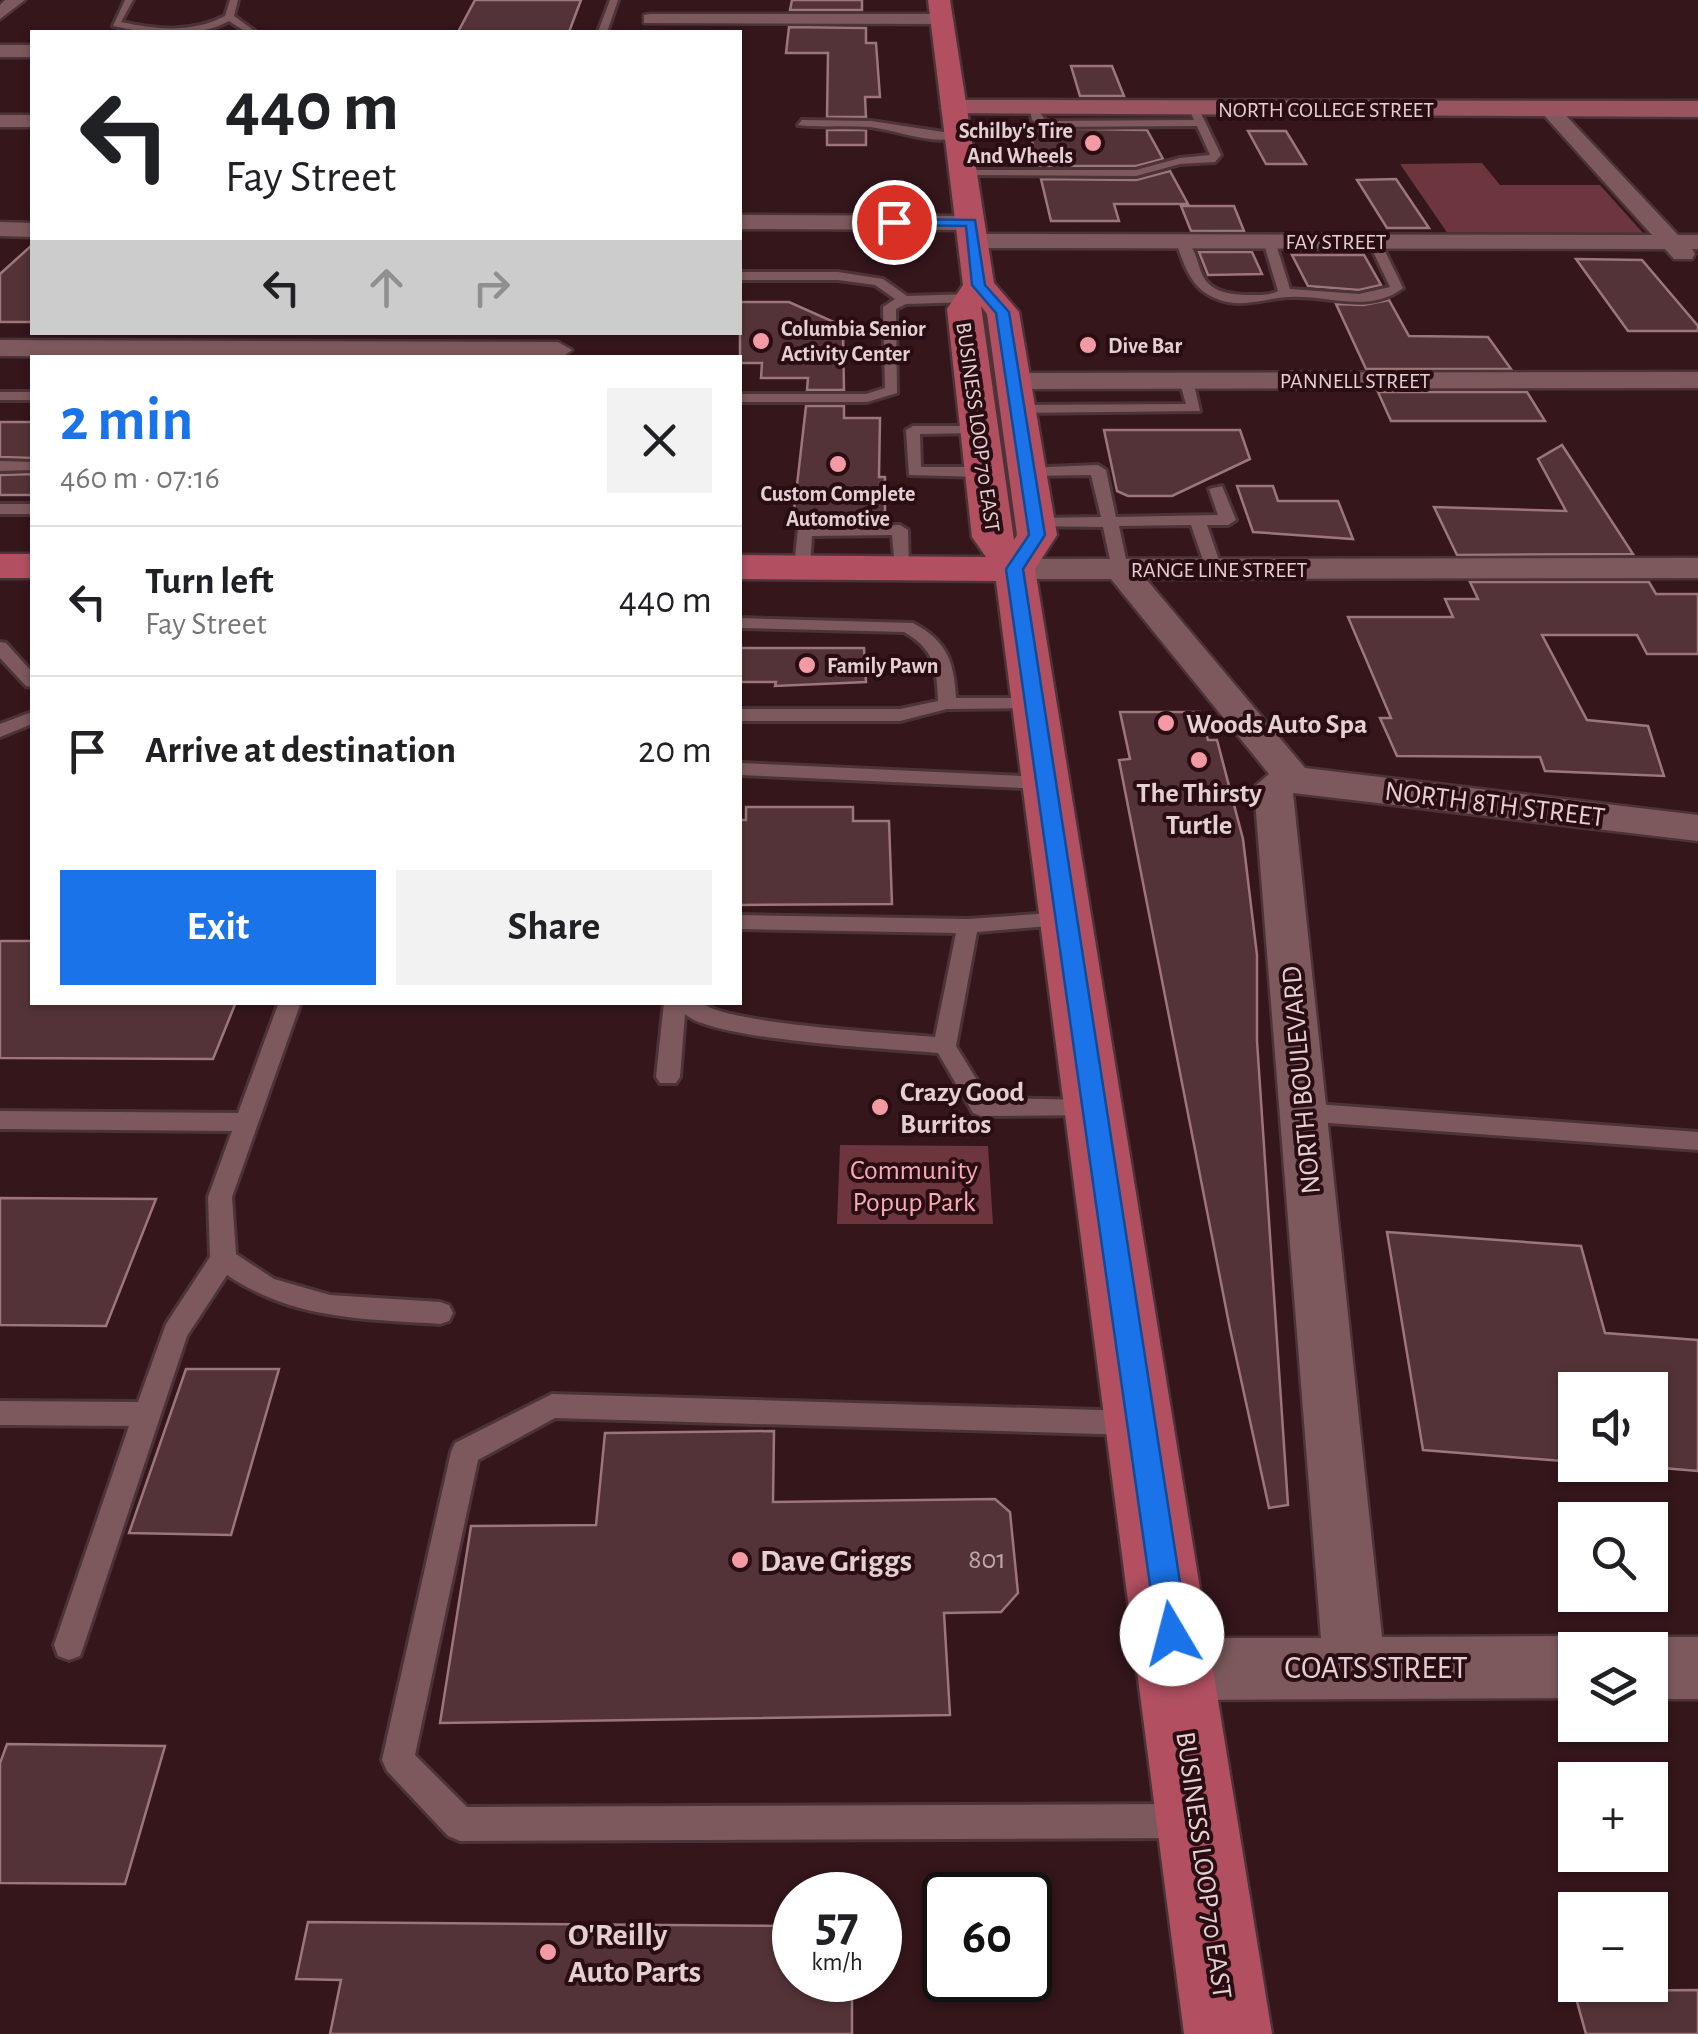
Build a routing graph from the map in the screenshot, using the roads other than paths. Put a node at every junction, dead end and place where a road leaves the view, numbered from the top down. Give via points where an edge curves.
1 (16, 0) edge
2 (129, 0) edge
3 (234, 0) edge
4 (614, 0) edge
5 (940, 10) edge
6 (0, 14) edge
7 (229, 17) junction
8 (651, 17) edge
9 (248, 30) edge
10 (603, 30) edge
11 (0, 51) edge
12 (30, 51) edge
13 (1549, 109) junction
14 (1698, 109) edge
15 (1197, 116) junction
16 (0, 120) edge
17 (30, 121) edge
18 (956, 122) junction
19 (802, 124) dead end
20 (964, 173) junction
21 (742, 222) edge
22 (0, 229) edge
23 (30, 230) edge
24 (972, 232) junction
25 (1182, 241) junction
26 (1269, 241) junction
27 (1374, 242) junction
28 (1685, 242) edge
29 (1698, 270) edge
30 (742, 276) edge
31 (975, 291) junction
32 (1285, 292) junction
33 (904, 300) junction
34 (559, 347) edge
35 (0, 348) edge
36 (1698, 380) edge
37 (1015, 395) junction
38 (0, 396) edge
39 (30, 396) edge
40 (742, 398) edge
41 (978, 429) junction
42 (1027, 471) junction
43 (984, 472) junction
44 (1217, 489) dead end
45 (28, 504) edge
46 (0, 509) edge
47 (1198, 521) junction
48 (1110, 522) junction
49 (1025, 546) junction
50 (742, 567) edge
51 (1698, 568) edge
52 (1120, 569) junction
53 (1214, 569) junction
54 (742, 623) edge
55 (0, 647) edge
56 (30, 680) edge
57 (947, 704) junction
58 (1034, 704) junction
59 (742, 715) edge
60 (30, 719) edge
61 (0, 731) edge
62 (742, 769) edge
63 (1293, 778) junction
64 (1046, 783) junction
65 (1698, 828) edge
66 (1066, 918) junction
67 (742, 922) edge
68 (968, 926) junction
69 (289, 1005) edge
70 (675, 1005) edge
71 (690, 1005) edge
72 (946, 1046) junction
73 (668, 1077) dead end
74 (1094, 1109) junction
75 (1302, 1112) junction
76 (0, 1120) edge
77 (247, 1122) junction
78 (1698, 1141) edge
79 (223, 1259) junction
80 (440, 1312) dead end
81 (0, 1413) edge
82 (147, 1414) junction
83 (1141, 1423) junction
84 (69, 1645) dead end
85 (1354, 1666) junction
86 (1558, 1667) edge
87 (1668, 1668) edge
88 (1698, 1668) edge
89 (1178, 1669) junction
90 (1198, 1822) junction
91 (1228, 2034) edge

1 - 6 street
2 - 7 lane via 116,24 175,30 216,26
3 - 7 lane
4 - 10 lane
5 - 8 street
5 - 18 main road, BUSINESS LOOP 70 EAST
7 - 9 lane
11 - 12 street
13 - 14 main road, NORTH COLLEGE STREET
13 - 15 main road, NORTH COLLEGE STREET
13 - 28 street
15 - 18 main road, NORTH COLLEGE STREET via 1035,108
15 - 20 lane via 1216,156 1211,160 1136,172
16 - 17 street
18 - 19 lane via 922,134 871,124
18 - 20 main road, BUSINESS LOOP 70 EAST
20 - 24 main road, BUSINESS LOOP 70 EAST
21 - 24 street, FAY STREET
22 - 23 street
24 - 25 street, FAY STREET
24 - 31 main road, BUSINESS LOOP 70 EAST
25 - 26 street, FAY STREET
25 - 32 lane via 1193,275 1206,290 1230,299
26 - 27 street, FAY STREET
26 - 32 lane
27 - 28 street, FAY STREET
27 - 32 lane via 1398,288 1386,296
28 - 29 street
30 - 33 lane via 879,282
31 - 33 lane
31 - 37 main road, BUSINESS LOOP 70 EAST via 1003,312
31 - 41 main road, BUSINESS LOOP 70 EAST via 962,309
33 - 40 lane via 889,307 892,390 867,398
34 - 35 street
36 - 37 street, PANNELL STREET via 1186,380
37 - 42 main road, BUSINESS LOOP 70 EAST
38 - 39 lane
41 - 43 main road, BUSINESS LOOP 70 EAST
41 - 43 lane via 914,430 914,472
42 - 48 lane via 1098,470
42 - 49 main road, BUSINESS LOOP 70 EAST
43 - 49 main road, BUSINESS LOOP 70 EAST via 992,537
44 - 47 lane via 1228,520
45 - 46 lane
47 - 48 lane
47 - 53 lane
48 - 49 lane
48 - 52 lane
49 - 50 main road, RANGE LINE STREET via 903,568
49 - 52 street, RANGE LINE STREET
49 - 58 main road, BUSINESS LOOP 70 EAST
51 - 53 street, RANGE LINE STREET
52 - 53 street, RANGE LINE STREET
52 - 63 street
54 - 57 lane via 907,626 931,639 945,659
55 - 56 lane
57 - 58 lane
57 - 59 lane via 900,714
58 - 64 main road, BUSINESS LOOP 70 EAST
60 - 61 lane
62 - 64 lane
63 - 65 street, NORTH 8TH STREET
63 - 75 street, NORTH BOULEVARD via 1273,787
64 - 66 main road, BUSINESS LOOP 70 EAST
66 - 68 lane
66 - 74 main road, BUSINESS LOOP 70 EAST
67 - 68 lane
68 - 72 lane
69 - 77 lane
70 - 73 lane
71 - 72 lane via 700,1015 744,1025
72 - 74 lane via 981,1107
74 - 83 main road, BUSINESS LOOP 70 EAST
75 - 78 lane
75 - 85 street, NORTH BOULEVARD
76 - 77 lane
77 - 79 lane via 220,1198
79 - 80 lane via 266,1288 330,1306
79 - 82 lane via 175,1332
81 - 82 lane
82 - 84 lane
83 - 89 main road, BUSINESS LOOP 70 EAST
83 - 90 lane via 552,1406 464,1452 398,1760 460,1824
85 - 86 street, COATS STREET
85 - 89 street, COATS STREET
87 - 88 street
89 - 90 main road, BUSINESS LOOP 70 EAST
90 - 91 main road, BUSINESS LOOP 70 EAST

